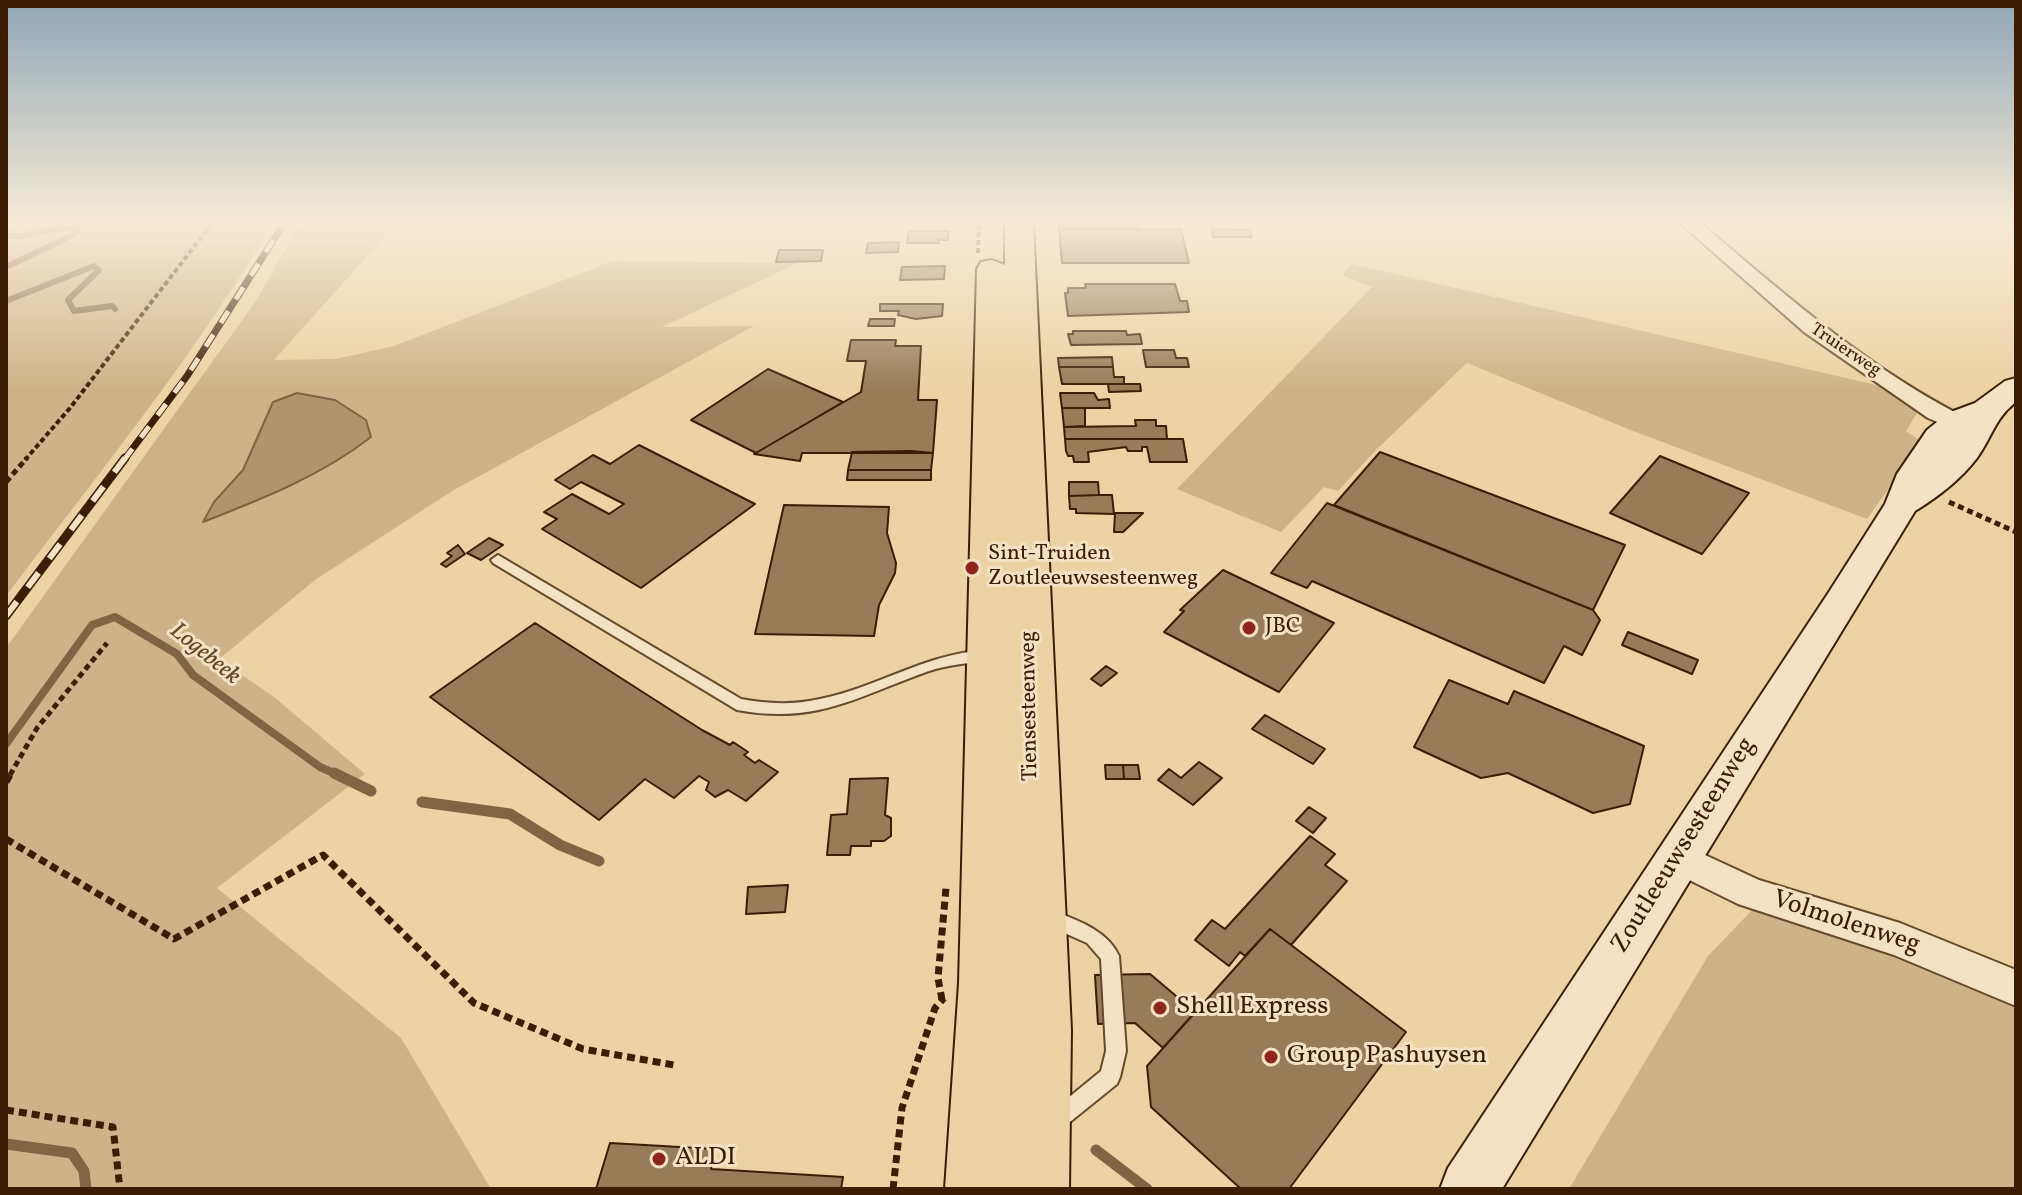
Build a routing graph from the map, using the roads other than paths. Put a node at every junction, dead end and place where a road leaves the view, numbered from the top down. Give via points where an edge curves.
1 (996, 278) edge
2 (1018, 278) edge
3 (1753, 278) edge
4 (2016, 387) edge
5 (1973, 421) junction
6 (498, 560) dead end
7 (1015, 576) junction
8 (1010, 655) junction
9 (1677, 857) junction
10 (1036, 913) junction
11 (2016, 988) edge
12 (1034, 1165) edge
13 (979, 1189) edge
14 (1469, 1189) edge

1 - 7 main road, Tiensesteenweg
2 - 7 main road, Tiensesteenweg
3 - 5 street, Truierweg via 1811,328 1936,413
4 - 5 street, Zoutleeuwsesteenweg
5 - 9 street, Zoutleeuwsesteenweg via 1948,473 1913,497
6 - 8 lane via 737,704 795,709 825,704 947,658
7 - 8 main road, Tiensesteenweg
8 - 10 main road, Tiensesteenweg
8 - 13 main road, Tiensesteenweg
9 - 11 street, Volmolenweg via 1751,893 1900,940
9 - 14 street, Zoutleeuwsesteenweg
10 - 12 main road, Tiensesteenweg via 1039,1078
10 - 12 lane via 1093,937 1110,956 1116,1051 1110,1077

